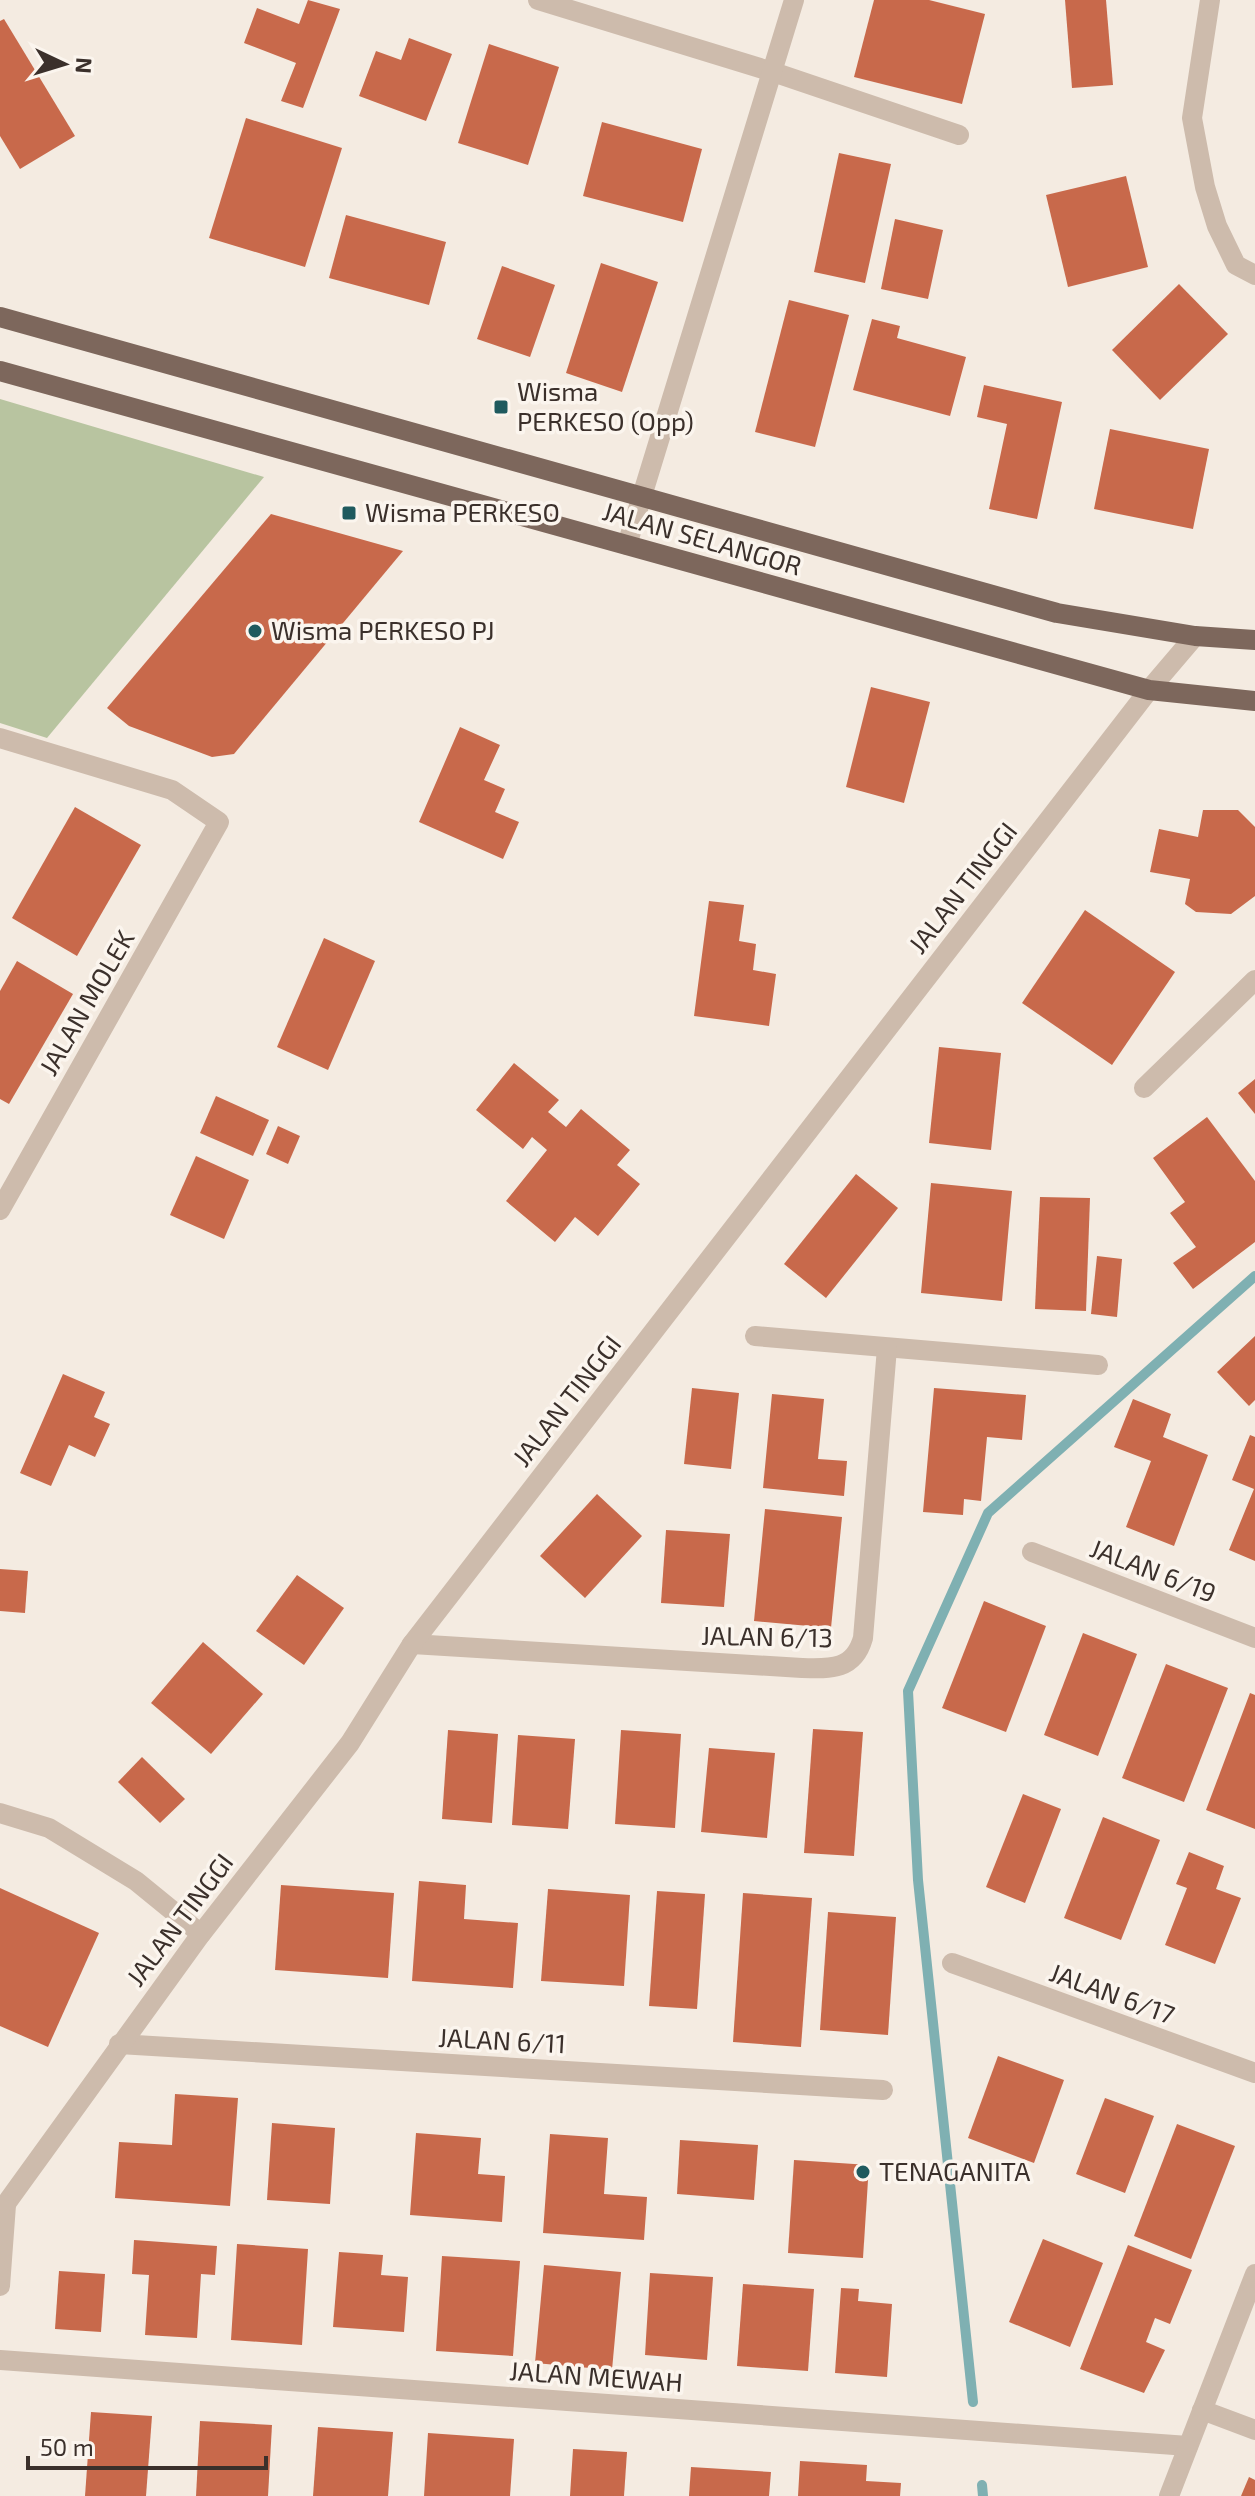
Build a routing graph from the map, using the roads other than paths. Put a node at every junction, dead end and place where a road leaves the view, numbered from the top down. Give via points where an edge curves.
1 (538, 0) edge
2 (794, 0) edge
3 (1210, 0) edge
4 (773, 72) junction
5 (959, 135) dead end
6 (1255, 275) edge
7 (0, 317) edge
8 (0, 371) edge
9 (642, 497) junction
10 (627, 545) junction
11 (1195, 636) junction
12 (1255, 640) edge
13 (1149, 690) junction
14 (1255, 701) edge
15 (0, 738) edge
16 (1255, 980) edge
17 (1144, 1088) dead end
18 (0, 1210) edge
19 (755, 1336) dead end
20 (887, 1348) junction
21 (1098, 1365) dead end
22 (1032, 1552) dead end
23 (1255, 1638) edge
24 (412, 1644) junction
25 (0, 1813) edge
26 (201, 1934) junction
27 (952, 1963) dead end
28 (119, 2044) junction
29 (1255, 2073) edge
30 (883, 2090) dead end
31 (3, 2208) edge
32 (1255, 2274) edge
33 (0, 2286) edge
34 (0, 2360) edge
35 (1202, 2410) junction
36 (1255, 2430) edge
37 (1188, 2446) junction
38 (1169, 2496) edge

1 - 4 street
2 - 4 street
3 - 6 street via 1192,118 1217,226 1236,265
4 - 5 street
4 - 9 street
7 - 9 main road, JALAN SELANGOR
8 - 10 main road, JALAN SELANGOR
9 - 10 street
9 - 11 main road, JALAN SELANGOR via 1057,613
10 - 13 main road, JALAN SELANGOR
11 - 12 main road, JALAN SELANGOR
11 - 13 street, JALAN TINGGI
13 - 14 main road, JALAN SELANGOR
13 - 24 street, JALAN TINGGI
15 - 18 street, JALAN MOLEK via 172,790 219,822
16 - 17 street
19 - 20 street
20 - 21 street
20 - 24 street, JALAN 6/13 via 863,1638 852,1660 841,1667
22 - 23 street, JALAN 6/19
24 - 26 street, JALAN TINGGI via 350,1743
25 - 26 street via 49,1828 136,1881
26 - 28 street, JALAN TINGGI
27 - 29 street, JALAN 6/17
28 - 30 street, JALAN 6/11
28 - 31 street, JALAN TINGGI
31 - 33 street
32 - 35 street
34 - 37 street, JALAN MEWAH
35 - 36 street
35 - 37 street
37 - 38 street

